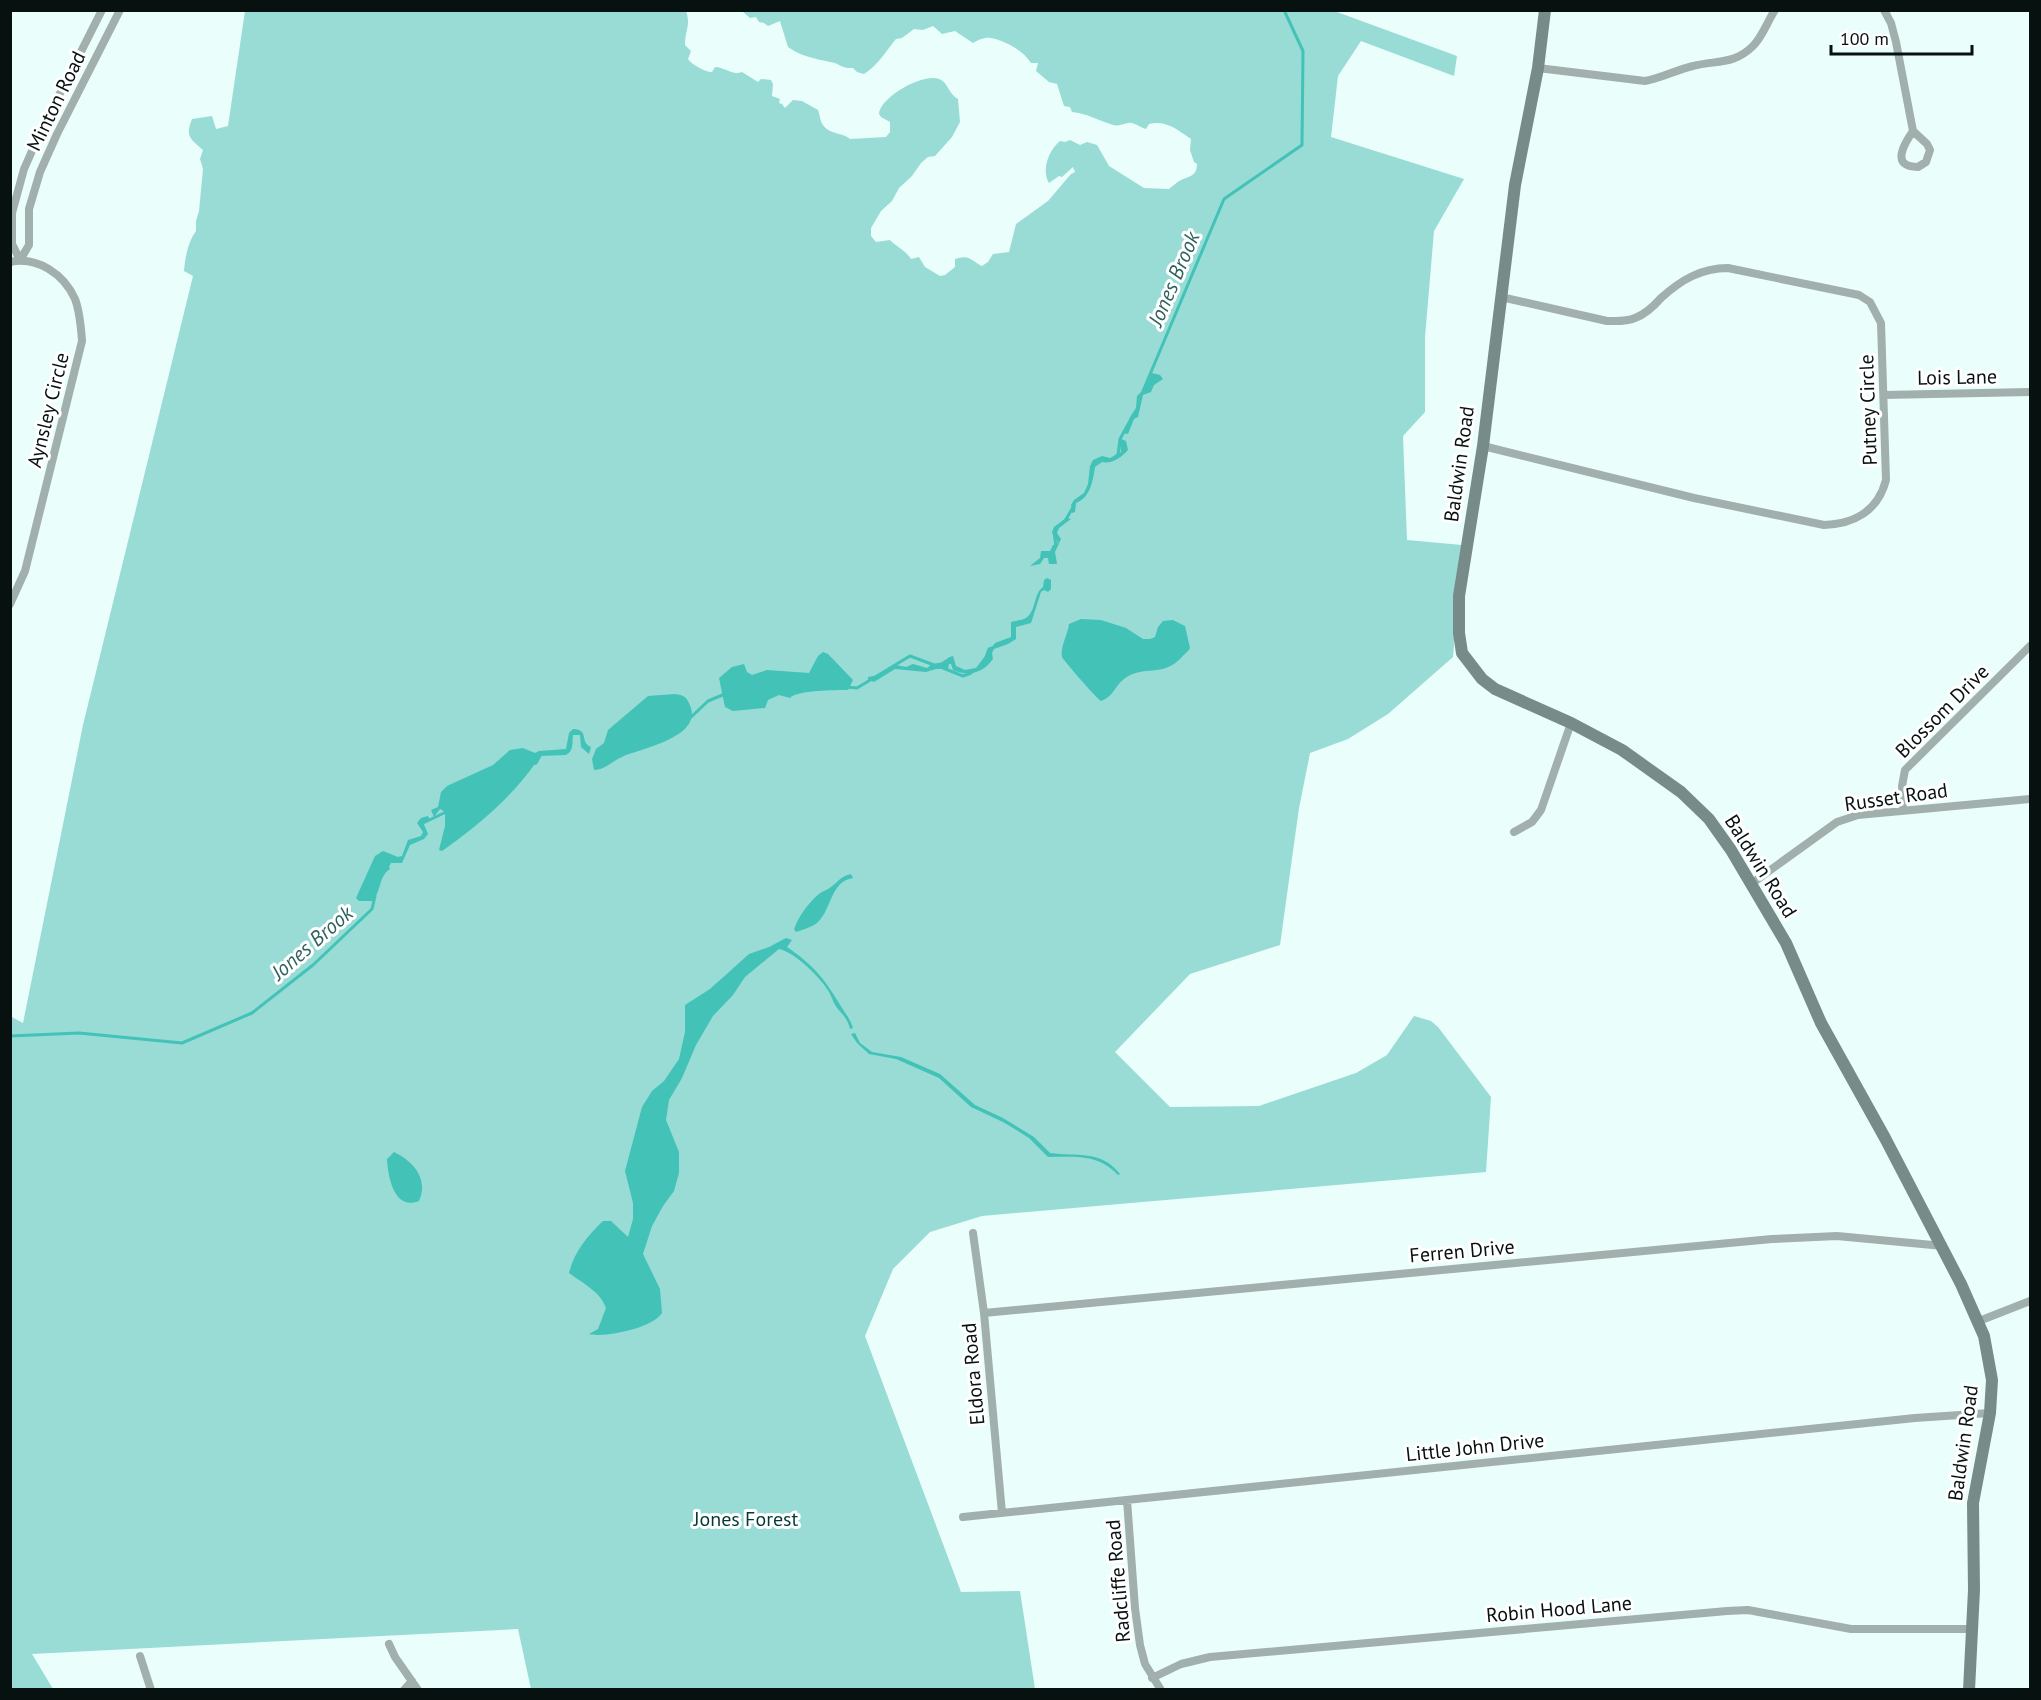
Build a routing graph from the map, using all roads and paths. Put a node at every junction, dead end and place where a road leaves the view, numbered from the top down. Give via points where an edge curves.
1 (102, 10) edge
2 (120, 10) edge
3 (1545, 10) edge
4 (1775, 10) edge
5 (1884, 10) edge
6 (1538, 68) junction
7 (1912, 131) dead end
8 (20, 260) junction
9 (10, 262) edge
10 (1501, 297) junction
11 (2031, 392) edge
12 (1884, 394) junction
13 (1483, 446) junction
14 (10, 604) edge
15 (2031, 646) edge
16 (1571, 723) junction
17 (2031, 799) edge
18 (1903, 810) junction
19 (1514, 832) dead end
20 (1751, 884) junction
21 (973, 1233) dead end
22 (1943, 1246) junction
23 (2031, 1300) edge
24 (984, 1313) junction
25 (1979, 1321) junction
26 (1990, 1413) junction
27 (1127, 1500) junction
28 (1002, 1513) junction
29 (963, 1516) dead end
30 (1973, 1629) junction
31 (389, 1644) dead end
32 (140, 1656) dead end
33 (1152, 1678) junction
34 (412, 1682) junction
35 (151, 1689) edge
36 (404, 1689) edge
37 (418, 1689) edge
38 (1161, 1689) edge
39 (1969, 1689) edge

1 - 8 street, Minton Road via 22,177 12,213 12,244
2 - 8 street, Minton Road via 40,172 29,209 29,245
3 - 6 street, Baldwin Road
4 - 6 street via 1753,46 1740,56 1696,65 1661,78 1645,81
5 - 7 street via 1896,42
6 - 10 street, Baldwin Road via 1515,185
8 - 9 street, Aynsley Circle
8 - 14 street, Aynsley Circle via 44,266 66,285 78,310 82,341 25,571
10 - 12 street, Putney Circle via 1621,321 1646,313 1687,277 1713,268 1850,292 1870,302 1881,323
10 - 13 street, Baldwin Road
11 - 12 street, Lois Lane
12 - 13 street, Putney Circle via 1883,491 1864,514 1834,524 1694,498
13 - 16 street, Baldwin Road via 1459,596 1462,653 1495,689
15 - 18 street, Blossom Drive via 1905,770
16 - 19 street via 1541,810 1532,822
16 - 20 street, Baldwin Road via 1622,750 1681,792 1720,835
17 - 18 street, Russet Road
18 - 20 street, Russet Road via 1858,815 1837,822
20 - 22 street, Baldwin Road via 1786,943 1821,1023
21 - 24 street, Eldora Road
22 - 24 street, Ferren Drive via 1837,1236 1772,1239
22 - 25 street, Baldwin Road
23 - 25 street
24 - 28 street, Eldora Road
25 - 26 street, Baldwin Road via 1991,1369
26 - 27 street, Little John Drive
26 - 30 street, Baldwin Road via 1973,1503
27 - 28 street, Little John Drive
27 - 33 street, Radcliffe Road via 1138,1636
28 - 29 street, Little John Drive
30 - 33 street, Robin Hood Lane via 1851,1629 1748,1610 1727,1611 1209,1657 1181,1664
30 - 39 street, Baldwin Road
31 - 34 street
32 - 35 street
33 - 38 street, Radcliffe Road
34 - 36 street
34 - 37 street

